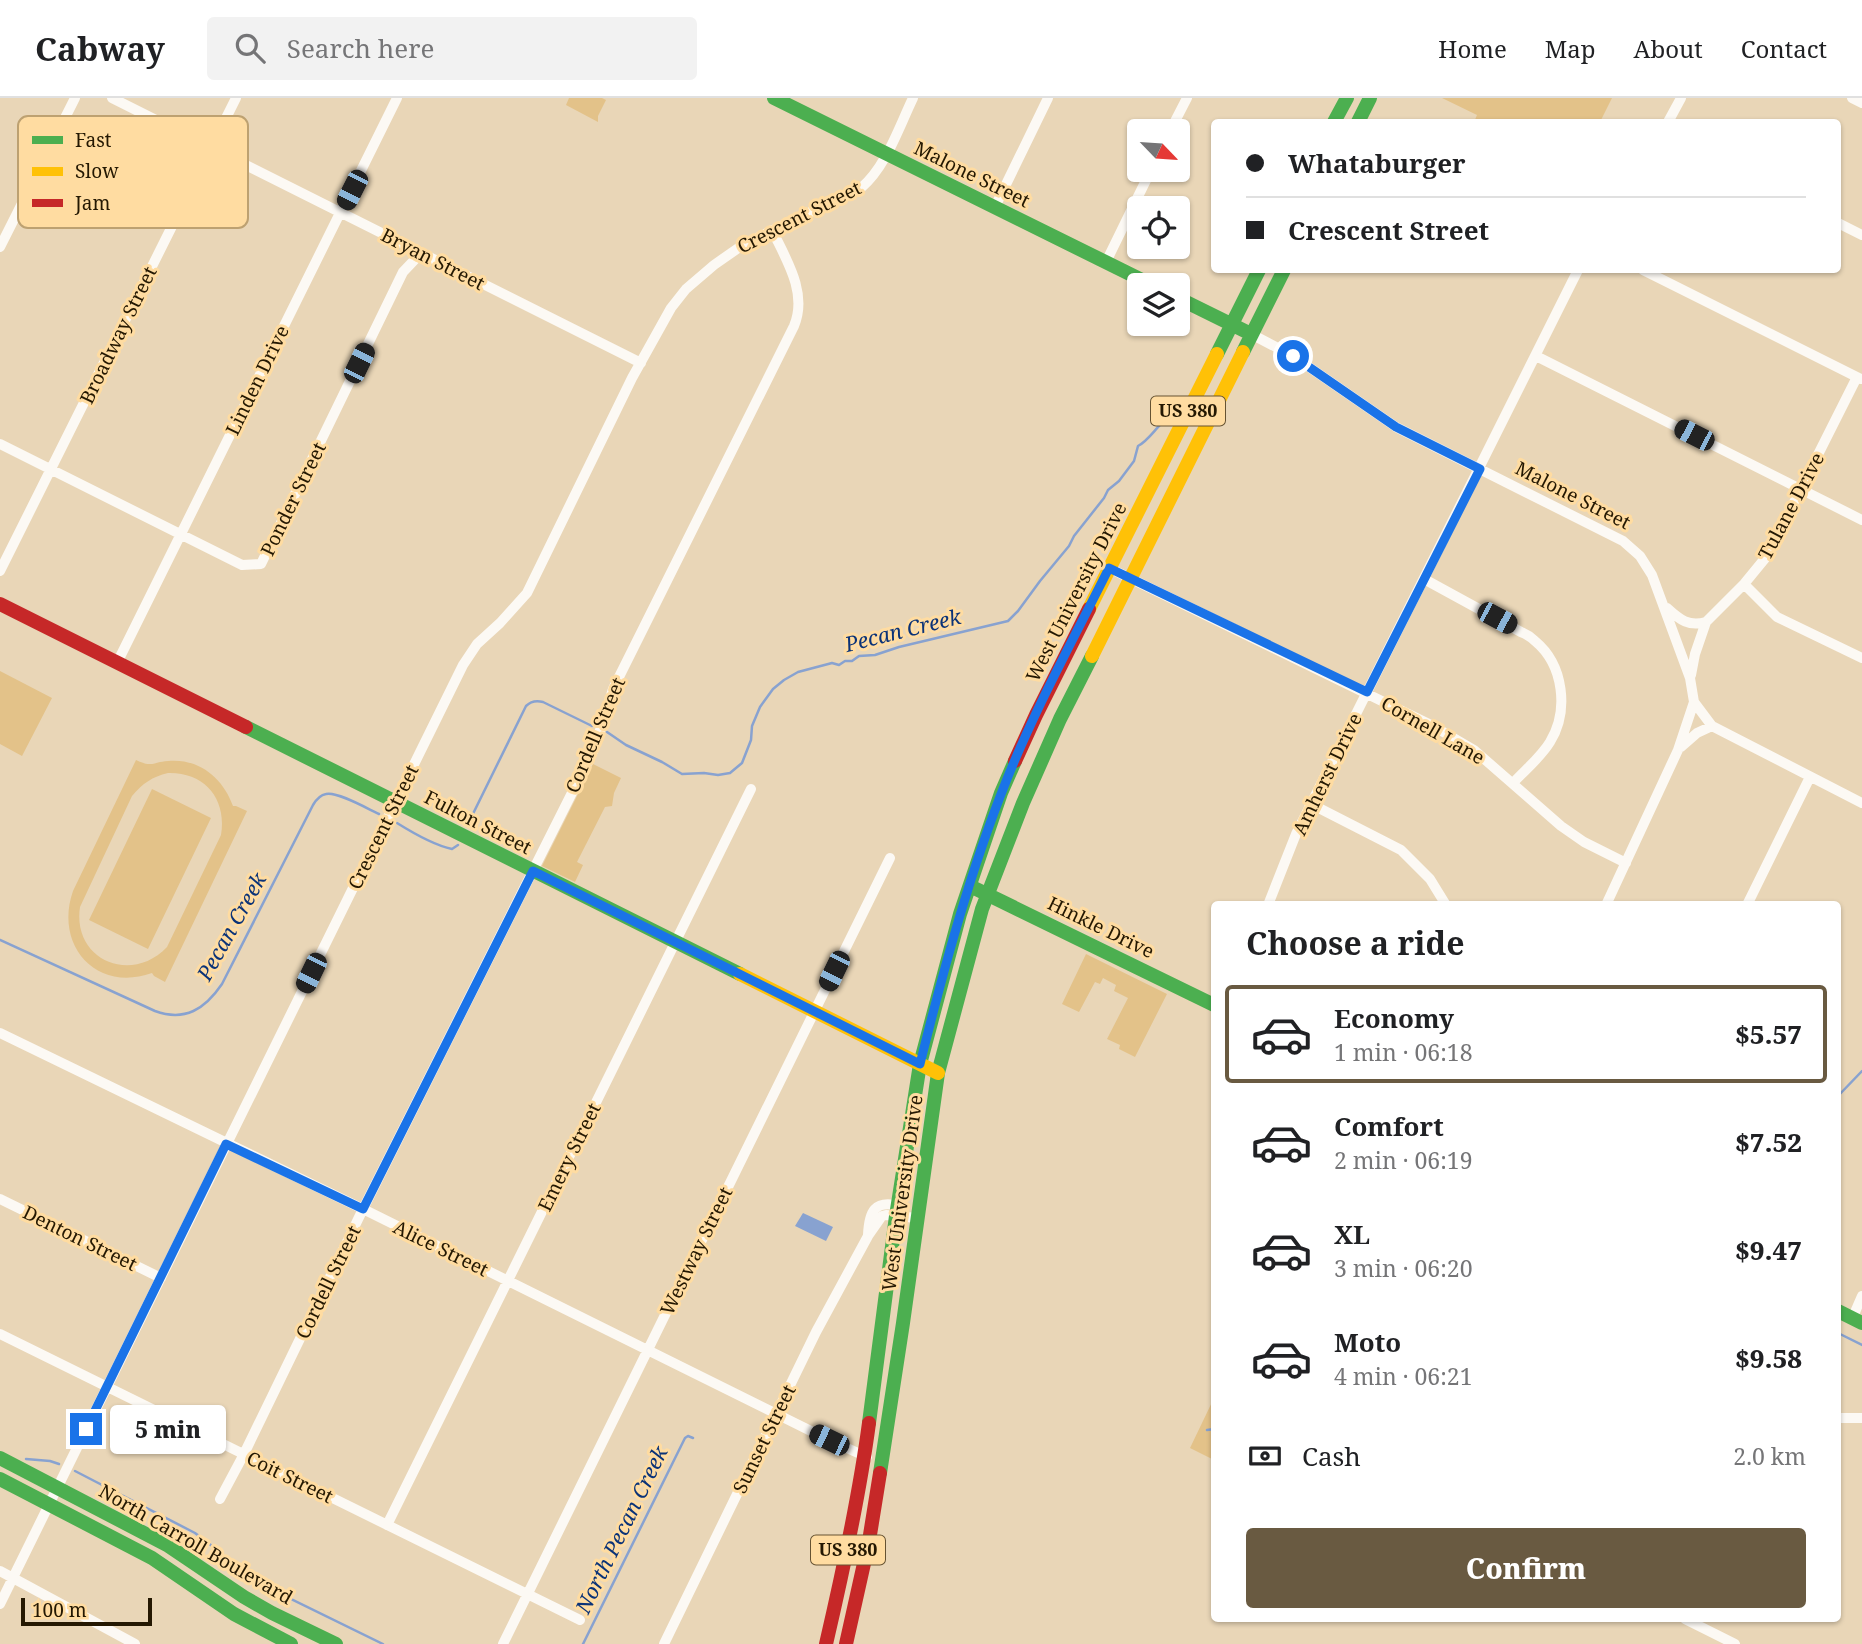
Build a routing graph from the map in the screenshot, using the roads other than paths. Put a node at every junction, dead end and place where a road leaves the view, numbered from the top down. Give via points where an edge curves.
1 (75, 98) edge
2 (112, 98) edge
3 (236, 98) edge
4 (397, 98) edge
5 (774, 98) edge
6 (913, 98) edge
7 (1048, 98) edge
8 (1186, 98) edge
9 (1346, 98) edge
10 (1370, 98) edge
11 (1681, 98) edge
12 (1852, 98) edge
13 (1862, 103) edge
14 (66, 116) edge
15 (148, 116) edge
16 (227, 116) edge
17 (1176, 119) edge
18 (1340, 119) edge
19 (1360, 119) edge
20 (1670, 119) edge
21 (886, 153) junction
22 (248, 166) edge
23 (1145, 182) edge
24 (995, 207) junction
25 (18, 211) edge
26 (341, 212) junction
27 (1841, 224) edge
28 (171, 228) edge
29 (772, 230) junction
30 (1862, 235) edge
31 (0, 247) edge
32 (421, 253) junction
33 (1106, 262) junction
34 (1128, 273) edge
35 (1257, 273) edge
36 (1282, 273) edge
37 (1577, 273) edge
38 (1649, 273) edge
39 (1190, 304) edge
40 (1231, 325) junction
41 (1251, 334) junction
42 (1536, 356) junction
43 (640, 363) junction
44 (1860, 378) edge
45 (0, 444) edge
46 (51, 469) junction
47 (1480, 469) junction
48 (1800, 488) junction
49 (1862, 520) edge
50 (181, 534) junction
51 (1109, 568) junction
52 (0, 571) edge
53 (1130, 578) junction
54 (1424, 579) junction
55 (1744, 584) junction
56 (0, 604) edge
57 (1664, 605) junction
58 (1706, 622) junction
59 (1862, 658) edge
60 (117, 663) junction
61 (1690, 678) junction
62 (1367, 692) junction
63 (1694, 702) junction
64 (1712, 726) junction
65 (1678, 750) junction
66 (1811, 777) junction
67 (1513, 783) junction
68 (751, 789) dead end
69 (395, 802) junction
70 (1862, 803) edge
71 (1311, 804) junction
72 (890, 858) dead end
73 (1626, 863) junction
74 (533, 871) junction
75 (970, 886) junction
76 (987, 894) junction
77 (1270, 901) edge
78 (1444, 901) edge
79 (1608, 901) edge
80 (1748, 901) edge
81 (675, 942) junction
82 (1211, 1004) edge
83 (815, 1011) junction
84 (0, 1033) edge
85 (920, 1064) junction
86 (938, 1073) junction
87 (226, 1144) junction
88 (0, 1199) edge
89 (363, 1209) junction
90 (897, 1211) junction
91 (917, 1218) junction
92 (161, 1278) junction
93 (507, 1281) junction
94 (1862, 1296) edge
95 (1841, 1313) edge
96 (1857, 1321) edge
97 (0, 1334) edge
98 (647, 1350) junction
99 (107, 1387) junction
100 (776, 1414) junction
101 (1841, 1418) edge
102 (1862, 1418) edge
103 (244, 1454) junction
104 (864, 1455) junction
105 (0, 1458) edge
106 (881, 1463) junction
107 (0, 1479) edge
108 (58, 1487) junction
109 (220, 1499) dead end
110 (49, 1505) junction
111 (387, 1525) junction
112 (0, 1572) edge
113 (13, 1578) junction
114 (528, 1595) junction
115 (0, 1604) edge
116 (580, 1620) dead end
117 (1691, 1622) edge
118 (135, 1644) edge
119 (291, 1644) edge
120 (336, 1644) edge
121 (503, 1644) edge
122 (664, 1644) edge
123 (826, 1644) edge
124 (846, 1644) edge
125 (1735, 1644) edge

1 - 14 street
2 - 15 street, Bryan Street
3 - 16 street, Broadway Street
4 - 26 street, Linden Drive
5 - 21 main road, Malone Street
6 - 21 street
7 - 24 street
8 - 17 street
9 - 18 main road
10 - 19 main road
11 - 20 street
12 - 13 street
21 - 24 main road, Malone Street
21 - 29 street, Crescent Street via 861,188
22 - 26 street, Bryan Street
23 - 33 street
24 - 33 main road, Malone Street
25 - 31 street
26 - 32 street, Bryan Street
26 - 50 street, Linden Drive
27 - 30 street
28 - 46 street, Broadway Street
29 - 43 street, Crescent Street via 724,257 686,289
29 - 74 street, Cordell Street via 795,283 797,318 614,689 594,749
32 - 43 street, Bryan Street
32 - 50 street, Ponder Street via 403,272 261,564 242,565
33 - 34 main road, Malone Street
35 - 40 main road, West University Drive / US 380
36 - 41 main road, West University Drive / US 380
37 - 42 street, Amherst Drive
38 - 44 street
39 - 40 main road, Malone Street
40 - 41 main road, Malone Street
40 - 51 main road, West University Drive / US 380
41 - 47 street, Malone Street via 1293,356 1396,427
41 - 53 main road, West University Drive / US 380
42 - 47 street, Amherst Drive
42 - 48 street
43 - 69 street, Crescent Street via 527,593 469,654
44 - 48 street, Tulane Drive
45 - 46 street, Ponder Street
46 - 50 street, Ponder Street
46 - 52 street, Broadway Street
47 - 54 street, Amherst Drive
47 - 57 street, Malone Street via 1623,541 1647,566
48 - 49 street
48 - 55 street, Tulane Drive via 1767,556
50 - 60 street, Linden Drive
51 - 53 street, Cornell Lane
51 - 75 main road, West University Drive / US 380 via 1010,771
53 - 62 street, Cornell Lane
53 - 76 main road, West University Drive / US 380 via 1060,719
54 - 62 street, Amherst Drive
54 - 67 street via 1536,641 1552,662 1560,682 1562,710 1557,727 1549,744
55 - 58 street, Tulane Drive
55 - 59 street via 1777,617
56 - 60 main road, Fulton Street
57 - 58 street via 1685,623
57 - 61 street, Malone Street
58 - 61 street, Tulane Drive
60 - 69 main road, Fulton Street
61 - 63 street, Malone Street
62 - 67 street, Cornell Lane via 1474,750
62 - 71 street, Amherst Drive
63 - 64 street, Malone Street
63 - 65 street
64 - 65 street
64 - 66 street, Malone Street
65 - 73 street
66 - 70 street, Malone Street
66 - 80 street
67 - 73 street, Cornell Lane via 1561,826
68 - 81 street, Emery Street
69 - 74 main road, Fulton Street
69 - 87 street, Crescent Street
71 - 77 street, Amherst Drive
71 - 78 street via 1401,850 1430,878
72 - 83 street, Westway Street
73 - 79 street
74 - 81 main road, Fulton Street
74 - 89 street, Cordell Street
75 - 76 main road, Hinkle Drive
75 - 85 main road, West University Drive / US 380
76 - 82 main road, Hinkle Drive
76 - 86 main road, West University Drive / US 380
81 - 83 main road, Fulton Street
81 - 93 street, Emery Street
83 - 85 main road, Fulton Street
83 - 98 street, Westway Street
84 - 87 street, Alice Street
85 - 86 main road, Fulton Street
85 - 90 main road, West University Drive / US 380
86 - 91 main road, West University Drive / US 380
87 - 89 street, Alice Street
87 - 92 street, Crescent Street
88 - 92 street, Denton Street
89 - 93 street, Alice Street
89 - 103 street, Cordell Street
90 - 91 street
90 - 100 street, Sunset Street via 880,1204 876,1208 867,1236
90 - 104 main road, West University Drive / US 380
91 - 106 main road, West University Drive / US 380
92 - 99 street, Crescent Street
93 - 98 street, Alice Street
93 - 111 street, Emery Street
94 - 96 street
95 - 96 main road
97 - 99 street, Coit Street
98 - 100 street, Alice Street
98 - 114 street, Westway Street
99 - 103 street, Coit Street
99 - 108 street, Crescent Street
100 - 104 street, Alice Street
100 - 122 street, Sunset Street
101 - 102 street
103 - 109 street, Cordell Street
103 - 111 street, Coit Street
104 - 106 street, Alice Street
104 - 123 main road, West University Drive / US 380
105 - 108 main road, North Carroll Boulevard
106 - 124 main road, West University Drive / US 380
107 - 110 main road, North Carroll Boulevard
108 - 110 street, Crescent Street
108 - 120 main road, North Carroll Boulevard via 167,1545 244,1597
110 - 113 street, Crescent Street
110 - 119 main road, North Carroll Boulevard via 152,1558 234,1614
111 - 114 street, Coit Street
112 - 113 street
113 - 115 street, Crescent Street
113 - 118 street
114 - 116 street, Coit Street
114 - 121 street, Westway Street
117 - 125 street

